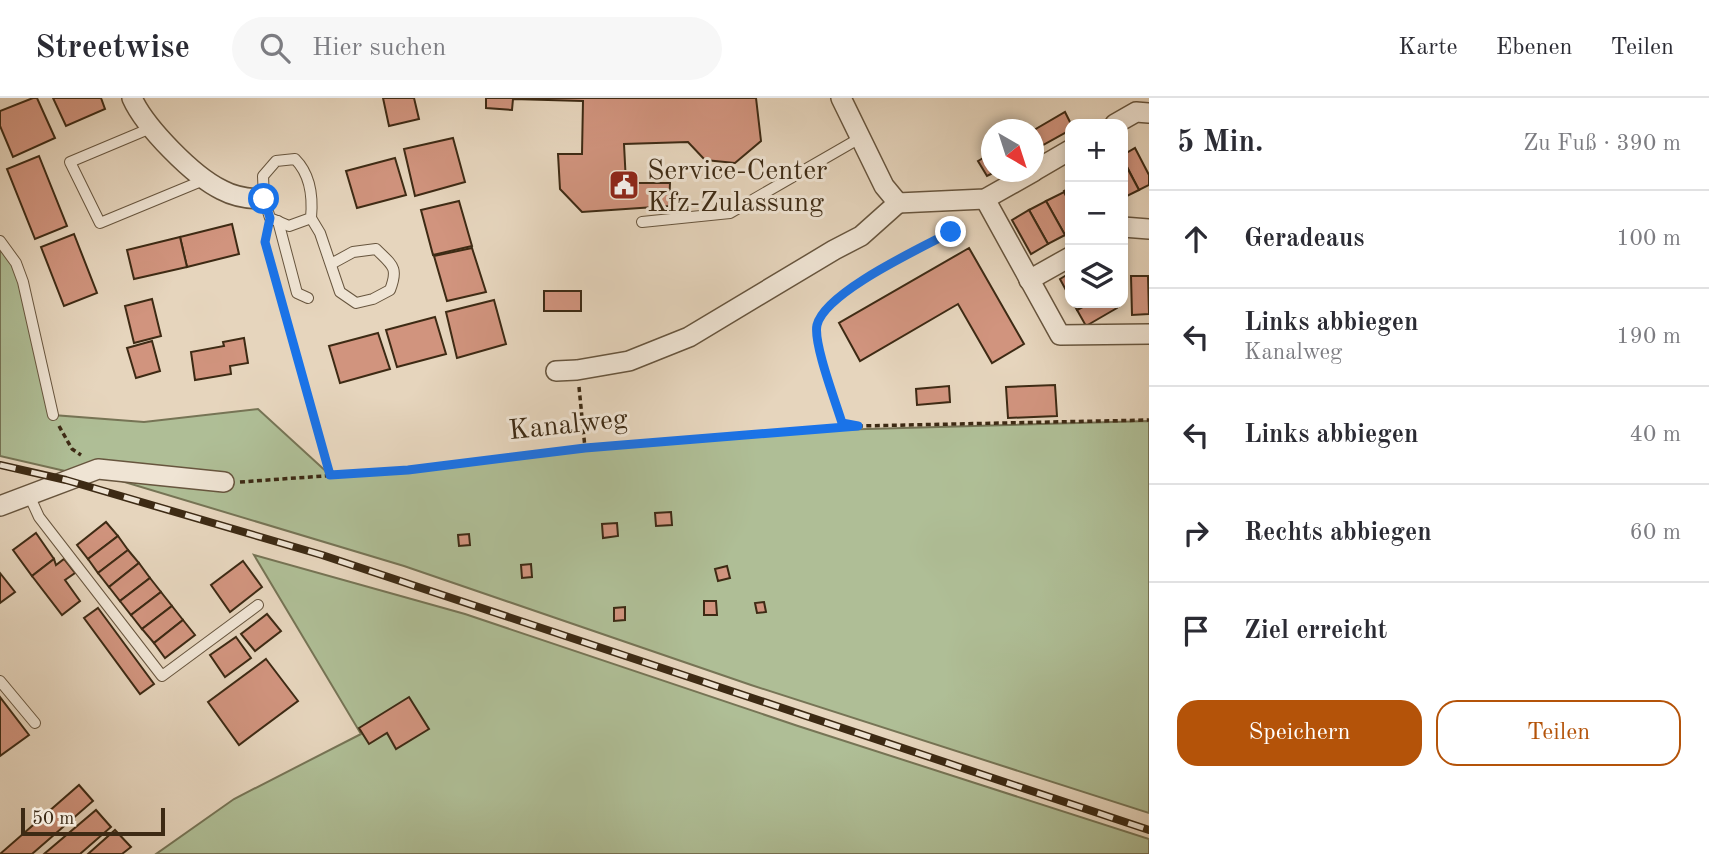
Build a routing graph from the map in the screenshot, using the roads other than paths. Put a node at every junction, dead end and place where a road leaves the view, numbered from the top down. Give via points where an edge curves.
1 (132, 98) edge
2 (841, 98) edge
3 (1149, 113) edge
4 (1124, 119) edge
5 (151, 128) junction
6 (860, 138) junction
7 (1065, 153) edge
8 (1044, 165) edge
9 (204, 180) junction
10 (1014, 182) edge
11 (985, 199) junction
12 (898, 203) junction
13 (270, 213) junction
14 (311, 218) junction
15 (642, 222) dead end
16 (1128, 227) edge
17 (1149, 229) edge
18 (0, 242) edge
19 (1065, 260) edge
20 (331, 264) junction
21 (1029, 280) junction
22 (308, 298) dead end
23 (1149, 334) edge
24 (556, 371) dead end
25 (52, 415) road end
26 (224, 482) road end
27 (29, 495) junction
28 (0, 506) edge
29 (258, 605) dead end
30 (0, 681) edge
31 (35, 723) dead end

1 - 5 street
2 - 6 street
3 - 4 street via 1136,112
5 - 9 street
5 - 9 lane via 70,162 100,223
6 - 12 street via 884,186
6 - 15 lane via 730,213
7 - 8 street
9 - 13 street
10 - 11 street
11 - 12 street
11 - 21 street
12 - 24 street via 861,236 689,337 629,361
13 - 14 lane via 289,226
13 - 14 lane via 263,176 276,161 295,159 303,167 309,187
13 - 22 lane via 297,293
14 - 20 lane
16 - 17 street
18 - 25 lane via 16,263 28,298
19 - 21 street
20 - 20 lane via 340,292 355,303 390,290 395,278 393,266 376,250 353,252
21 - 23 street via 1060,335
26 - 27 street via 107,468
27 - 28 street
27 - 29 lane via 39,517 162,676
30 - 31 lane

